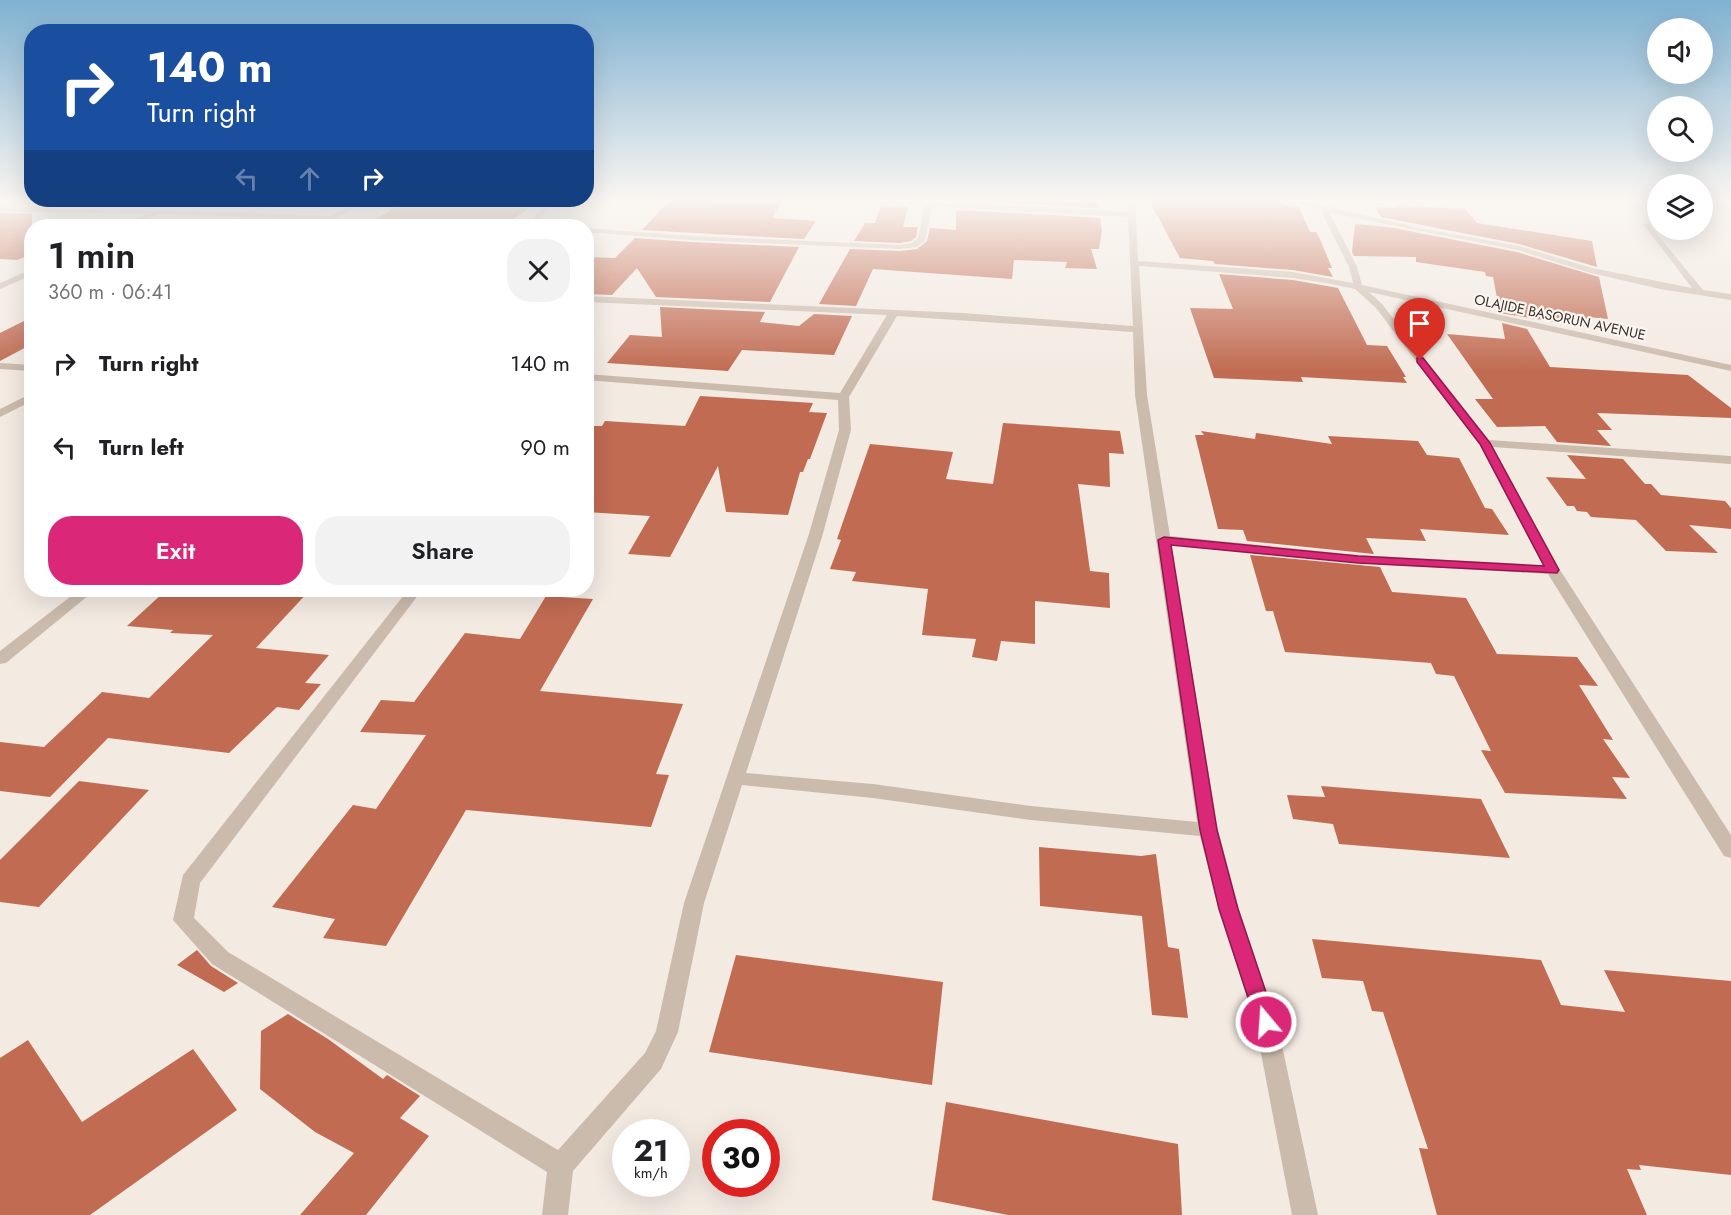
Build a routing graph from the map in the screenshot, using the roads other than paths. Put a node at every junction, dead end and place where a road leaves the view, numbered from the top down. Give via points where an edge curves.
1 (1133, 257) edge
2 (1348, 257) edge
3 (1547, 257) edge
4 (1672, 257) edge
5 (1133, 263) junction
6 (24, 273) edge
7 (0, 274) edge
8 (24, 275) edge
9 (0, 286) edge
10 (1358, 287) junction
11 (1701, 294) junction
12 (1731, 297) edge
13 (594, 299) edge
14 (892, 314) junction
15 (1136, 329) junction
16 (0, 366) edge
17 (24, 368) edge
18 (1731, 368) edge
19 (594, 377) edge
20 (843, 397) junction
21 (24, 400) edge
22 (0, 414) edge
23 (1485, 443) junction
24 (1731, 460) edge
25 (1164, 540) junction
26 (1553, 570) junction
27 (79, 597) edge
28 (410, 597) edge
29 (0, 659) edge
30 (735, 778) junction
31 (1208, 830) junction
32 (1731, 850) edge
33 (561, 1166) junction
34 (555, 1215) edge
35 (1305, 1215) edge

1 - 5 street
2 - 10 street
3 - 11 street
4 - 11 street
5 - 10 street, OLAJIDE BASORUN AVENUE via 1293,275
5 - 15 street
6 - 7 street
8 - 9 street
10 - 18 street, OLAJIDE BASORUN AVENUE
10 - 23 street via 1379,306
11 - 12 street
13 - 14 street
14 - 15 street
14 - 20 street
15 - 25 street via 1141,395
16 - 17 street
19 - 20 street
20 - 30 street via 845,430 815,537
21 - 22 street
23 - 24 street
23 - 26 street
25 - 26 street via 1358,560
25 - 31 street
26 - 32 street
27 - 29 street
28 - 33 street via 190,881 183,920 220,958
30 - 31 street
30 - 33 street via 694,903 667,1032 653,1061
31 - 35 street via 1266,1022
33 - 34 street

